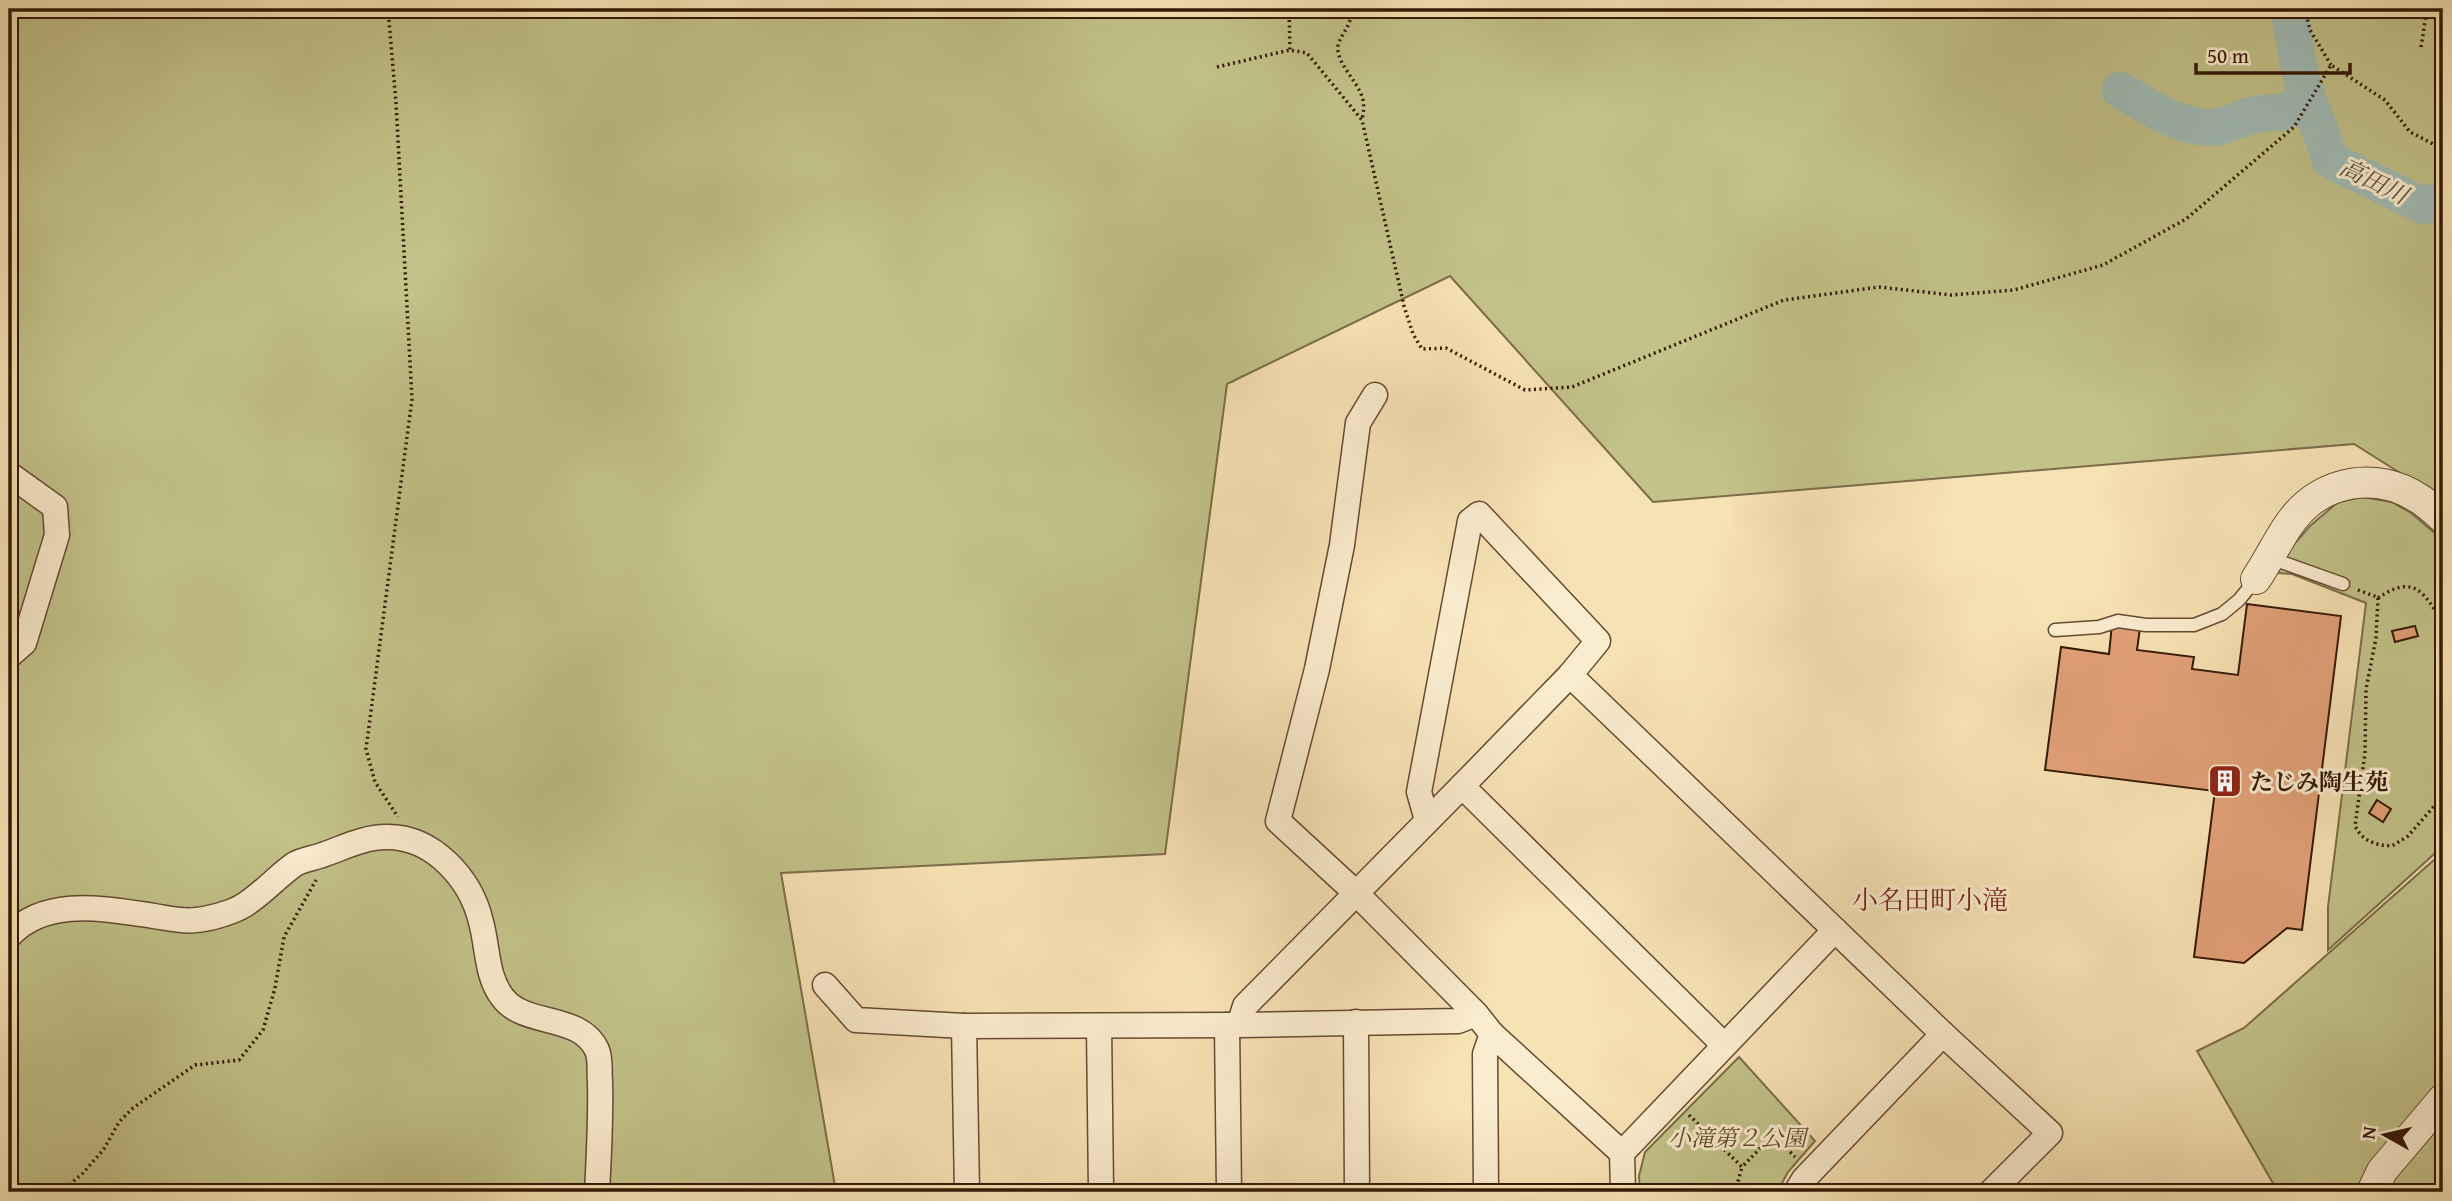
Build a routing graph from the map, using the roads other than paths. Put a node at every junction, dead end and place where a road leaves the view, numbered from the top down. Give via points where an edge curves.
1 (1376, 395) dead end
2 (9, 474) edge
3 (2443, 518) edge
4 (2263, 568) junction
5 (2343, 584) road end
6 (2055, 630) dead end
7 (9, 656) edge
8 (1570, 675) junction
9 (1462, 786) junction
10 (1427, 820) junction
11 (1356, 893) junction
12 (1835, 930) junction
13 (9, 936) edge
14 (825, 985) dead end
15 (1476, 1014) junction
16 (1356, 1022) junction
17 (1233, 1025) junction
18 (964, 1026) junction
19 (1099, 1026) junction
20 (1492, 1034) junction
21 (1943, 1034) junction
22 (1724, 1045) junction
23 (2443, 1099) edge
24 (1622, 1153) junction
25 (597, 1192) edge
26 (967, 1192) edge
27 (1101, 1192) edge
28 (1229, 1192) edge
29 (1357, 1192) edge
30 (1486, 1192) edge
31 (1623, 1192) edge
32 (1796, 1192) edge
33 (1991, 1192) edge
34 (2372, 1192) edge

1 - 11 street via 1358,424 1342,545 1317,669 1278,821
2 - 7 street via 55,507 57,535 24,643
3 - 4 street via 2402,489 2384,483 2351,483 2302,508
4 - 5 lane
4 - 6 lane via 2239,600 2222,614 2194,625 2118,621
8 - 9 street
8 - 10 street via 1598,640 1479,514 1470,521 1419,792
8 - 12 street
9 - 10 street
9 - 22 street
10 - 11 street
11 - 15 street
11 - 17 street via 1245,1006
12 - 21 street
12 - 22 street
13 - 25 street via 19,925 53,910 100,908 197,920 241,908 298,863 350,844 386,837 415,842 451,866 464,884 481,919 492,979 502,997 523,1013 586,1035 598,1053 602,1123
14 - 18 street via 856,1020
15 - 16 street via 1458,1021
15 - 20 street
16 - 17 street
16 - 29 street
17 - 19 street
17 - 28 street
18 - 19 street
18 - 26 street
19 - 27 street
20 - 24 street
20 - 30 street via 1485,1054
21 - 32 street
21 - 33 street via 2050,1133
22 - 24 street
23 - 34 street via 2382,1171
24 - 31 street

